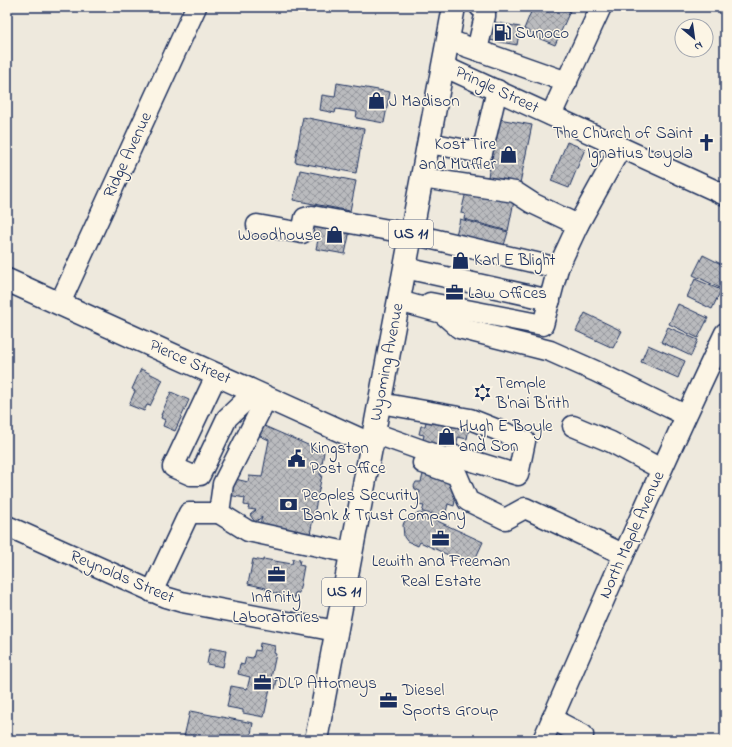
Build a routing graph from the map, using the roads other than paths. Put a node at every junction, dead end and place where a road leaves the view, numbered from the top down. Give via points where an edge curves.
1 (196, 7) edge
2 (454, 7) edge
3 (480, 7) edge
4 (601, 7) edge
5 (448, 40) junction
6 (477, 50) junction
7 (443, 66) junction
8 (534, 70) junction
9 (567, 82) junction
10 (497, 90) junction
11 (520, 101) junction
12 (551, 115) junction
13 (429, 143) junction
14 (621, 147) junction
15 (422, 178) junction
16 (725, 195) edge
17 (257, 225) dead end
18 (578, 225) junction
19 (411, 234) junction
20 (405, 268) junction
21 (558, 268) junction
22 (7, 280) edge
23 (399, 299) junction
24 (550, 300) junction
25 (60, 303) junction
26 (725, 333) edge
27 (217, 374) junction
28 (259, 393) junction
29 (380, 403) junction
30 (686, 415) junction
31 (573, 426) dead end
32 (373, 439) junction
33 (662, 469) junction
34 (219, 513) junction
35 (7, 526) edge
36 (351, 552) junction
37 (623, 554) junction
38 (152, 592) junction
39 (336, 631) junction
40 (552, 719) junction
41 (586, 738) edge
42 (316, 740) edge
43 (543, 740) edge

1 - 25 street, Ridge Avenue
2 - 5 main road, Wyoming Avenue / US 11
3 - 6 street via 484,8 485,16
4 - 9 street
5 - 6 street
5 - 7 main road, Wyoming Avenue / US 11
6 - 8 street
7 - 10 street, Pringle Street
7 - 13 main road, Wyoming Avenue / US 11
8 - 9 street
8 - 11 street
9 - 12 street
10 - 11 street, Pringle Street
10 - 13 street via 482,153
11 - 12 street, Pringle Street
12 - 14 street, Pringle Street
13 - 15 main road, Wyoming Avenue / US 11
14 - 16 street, Pringle Street
14 - 18 street
15 - 18 street via 515,192
15 - 19 main road, Wyoming Avenue / US 11
17 - 19 street via 302,233 305,218 312,216
18 - 21 street
19 - 20 main road, Wyoming Avenue / US 11
19 - 21 street
20 - 23 main road, Wyoming Avenue / US 11
20 - 24 street
21 - 24 street
22 - 25 main road, Pierce Street
23 - 24 street via 543,325
23 - 29 main road, Wyoming Avenue / US 11
23 - 30 street via 442,313 459,328 550,351
25 - 27 main road, Pierce Street
26 - 30 street, North Maple Avenue
27 - 28 main road, Pierce Street
27 - 28 street via 174,467 191,475 200,475 227,418 244,402
28 - 32 main road, Pierce Street
28 - 34 street via 223,484
29 - 32 main road, Wyoming Avenue / US 11
29 - 32 street via 470,419 525,441 518,475 456,456 444,458
30 - 33 street, North Maple Avenue
31 - 33 street via 611,442
32 - 36 main road, Wyoming Avenue / US 11
32 - 37 street via 456,475 468,501 505,519 524,508
33 - 37 street, North Maple Avenue
34 - 36 street via 248,531
34 - 38 street via 189,513
35 - 38 street, Reynolds Street
36 - 39 main road, Wyoming Avenue / US 11
37 - 40 street, North Maple Avenue
38 - 39 street, Reynolds Street via 182,602
39 - 42 main road, Wyoming Avenue / US 11
40 - 41 street
40 - 43 street, North Maple Avenue

